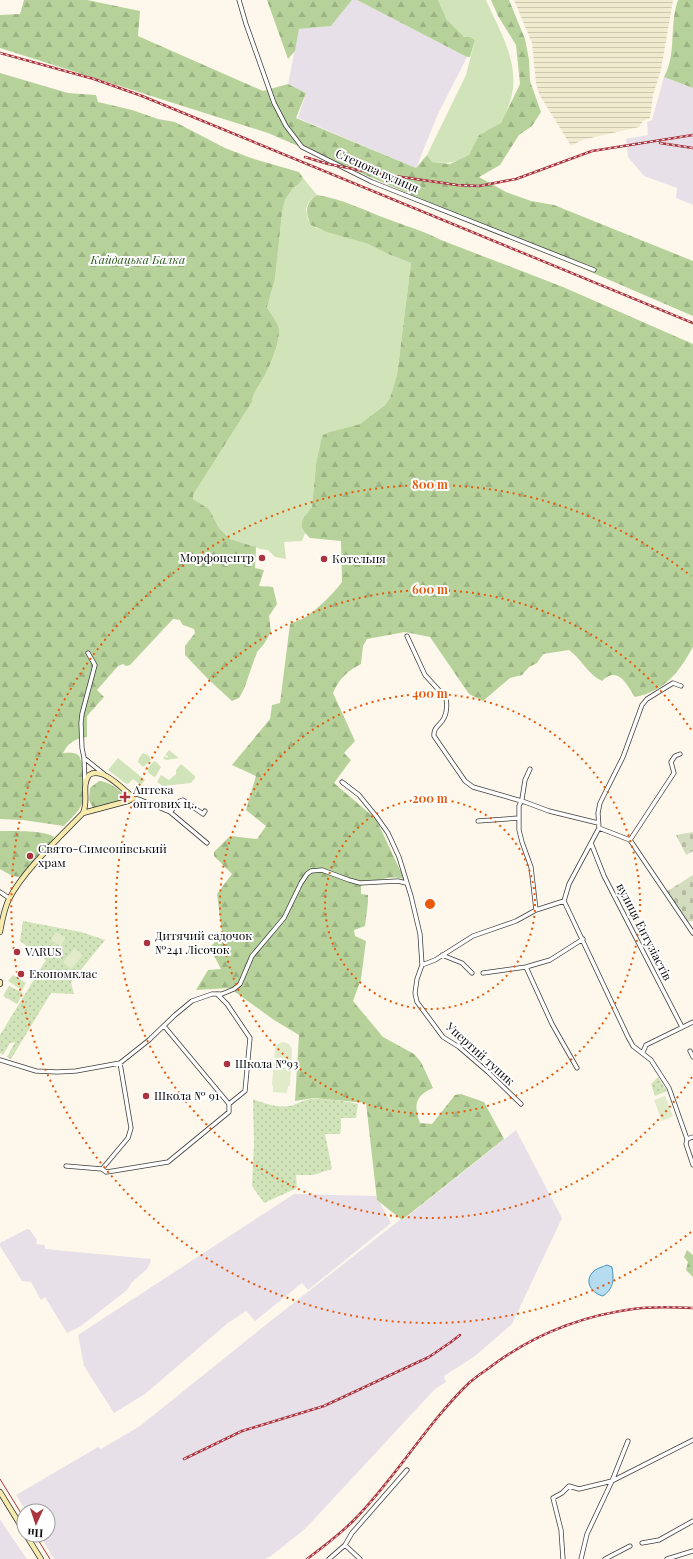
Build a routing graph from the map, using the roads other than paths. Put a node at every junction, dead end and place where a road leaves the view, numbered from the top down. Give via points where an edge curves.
1 (239, 0) edge
2 (594, 270) dead end
3 (407, 636) dead end
4 (88, 653) dead end
5 (681, 686) dead end
6 (680, 754) dead end
7 (84, 758) junction
8 (530, 769) dead end
9 (104, 774) junction
10 (342, 782) dead end
11 (85, 787) junction
12 (134, 798) junction
13 (521, 802) junction
14 (170, 812) junction
15 (205, 812) dead end
16 (83, 813) junction
17 (519, 818) junction
18 (478, 821) dead end
19 (598, 823) junction
20 (599, 828) junction
21 (630, 840) junction
22 (207, 843) dead end
23 (591, 843) junction
24 (406, 883) junction
25 (0, 892) edge
26 (9, 898) junction
27 (564, 901) junction
28 (536, 910) junction
29 (693, 922) edge
30 (688, 925) junction
31 (0, 932) edge
32 (693, 933) edge
33 (583, 939) junction
34 (442, 955) junction
35 (422, 965) junction
36 (526, 966) junction
37 (472, 973) dead end
38 (483, 973) dead end
39 (217, 994) junction
40 (693, 1022) edge
41 (164, 1026) junction
42 (682, 1027) junction
43 (690, 1051) dead end
44 (642, 1052) junction
45 (693, 1057) edge
46 (0, 1060) edge
47 (120, 1063) junction
48 (577, 1068) dead end
49 (229, 1104) junction
50 (521, 1104) dead end
51 (693, 1137) edge
52 (687, 1139) junction
53 (693, 1165) edge
54 (66, 1166) dead end
55 (102, 1169) junction
56 (693, 1440) edge
57 (628, 1441) dead end
58 (407, 1470) dead end
59 (612, 1481) junction
60 (0, 1492) edge
61 (16, 1518) edge
62 (693, 1521) edge
63 (31, 1543) edge
64 (642, 1543) dead end
65 (345, 1544) junction
66 (630, 1546) dead end
67 (693, 1551) edge
68 (41, 1559) edge
69 (328, 1559) edge
70 (360, 1559) edge
71 (563, 1559) edge
72 (580, 1559) edge
73 (605, 1559) edge
74 (667, 1559) edge

1 - 2 street, Степова вулиця via 274,103 286,126 302,147 372,182
3 - 13 street via 425,675 446,698 444,719 433,732 439,745 465,781 473,787
4 - 7 street via 95,664 81,723
5 - 19 street via 673,683 642,705 623,757 600,803
6 - 21 street via 671,762 674,774
7 - 9 street
7 - 11 street
8 - 13 street
9 - 11 street via 91,774
9 - 12 street
10 - 24 street, Упертий тупик via 361,797 388,832 399,857
11 - 16 street via 86,805
12 - 14 street
12 - 16 street
13 - 17 street
13 - 19 street via 549,812
14 - 15 street via 183,800 203,814
14 - 22 street
16 - 26 street via 26,872
17 - 18 street
17 - 28 street via 522,842 531,867
19 - 20 street
20 - 21 street
20 - 23 street
21 - 30 street
23 - 27 street via 569,884
23 - 42 street, вулиця Ентузіастів via 607,883
24 - 35 street, Упертий тупик via 420,934
24 - 39 street via 360,883 322,870 311,871 301,883 284,918 252,956 240,984 234,990
25 - 26 street
26 - 31 street
27 - 28 street
27 - 33 street
28 - 34 street via 516,921 473,936
29 - 30 street
30 - 32 street
33 - 36 street via 550,960
33 - 44 street via 628,1037 633,1046
34 - 35 street
34 - 37 street via 462,963
35 - 50 street, Упертий тупик via 415,993 417,1002 443,1037 459,1047
36 - 38 street
36 - 48 street via 552,1024
39 - 41 street via 192,1001
39 - 49 street via 235,1015 250,1040 245,1091
40 - 42 street
41 - 47 street
41 - 49 street
42 - 44 street via 646,1045
43 - 45 street
44 - 52 street via 651,1060 669,1088
46 - 47 street via 36,1071 57,1072
47 - 55 street via 131,1128 128,1138
49 - 55 street via 229,1112 168,1162 106,1172
51 - 52 street
52 - 53 street via 686,1144
54 - 55 street
56 - 59 street
57 - 59 street
58 - 65 street
59 - 71 street via 579,1489 569,1486 553,1498 561,1530
59 - 72 street via 587,1534
60 - 61 street
62 - 64 street via 658,1540
63 - 68 street
65 - 69 street
65 - 70 street
66 - 73 street
67 - 74 street

